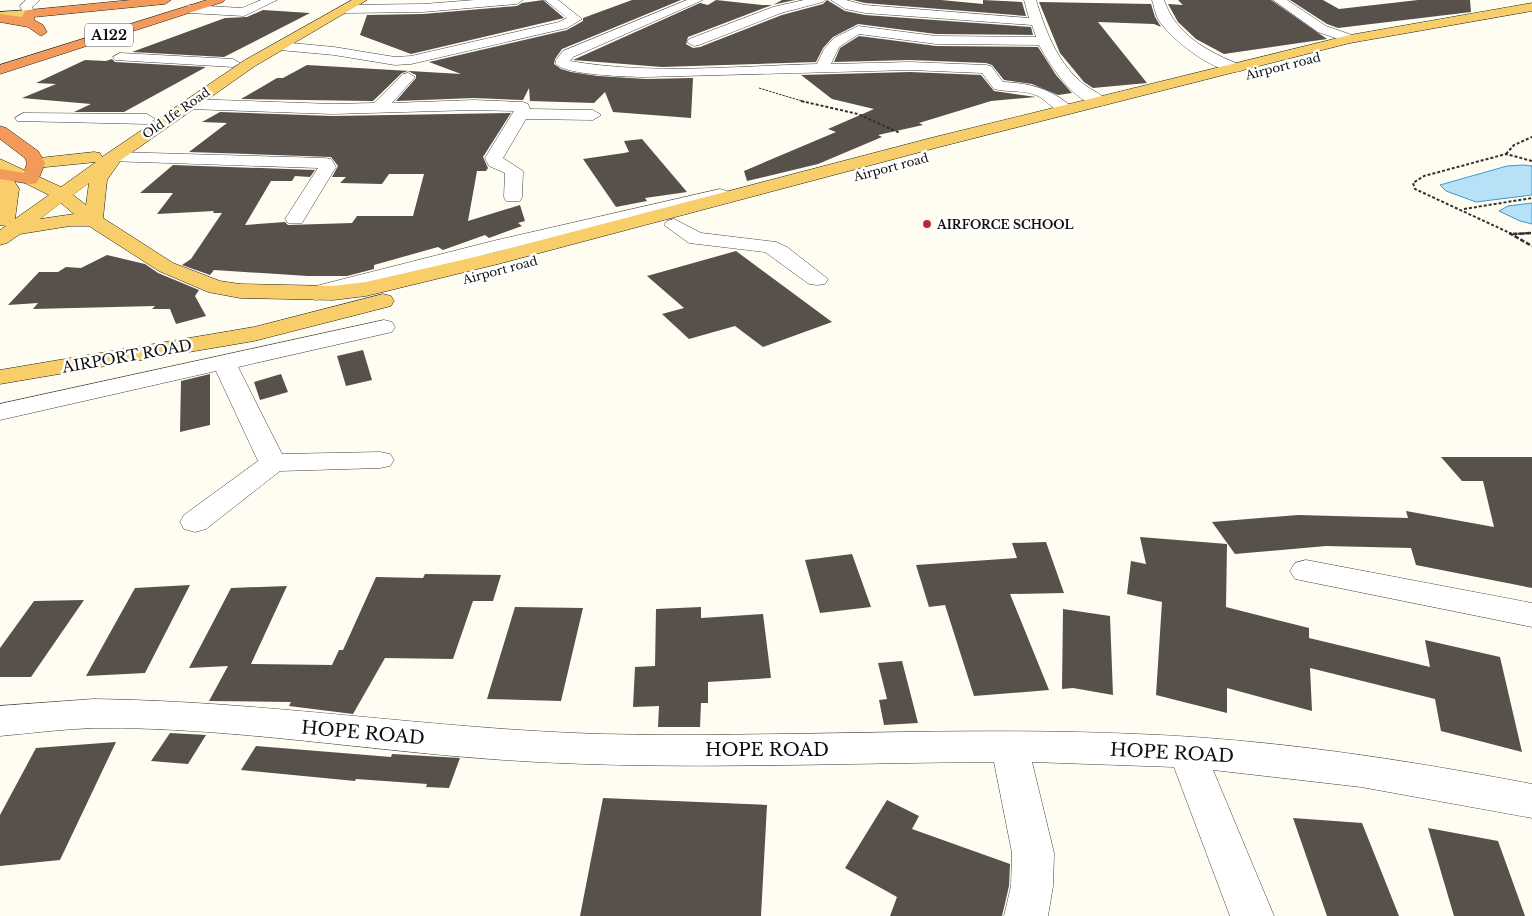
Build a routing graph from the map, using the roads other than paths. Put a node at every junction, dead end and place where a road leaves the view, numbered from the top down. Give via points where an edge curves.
1 (164, 0) edge
2 (271, 0) edge
3 (361, 0) edge
4 (517, 0) edge
5 (551, 0) edge
6 (697, 0) edge
7 (819, 0) edge
8 (837, 0) edge
9 (1030, 0) edge
10 (1158, 0) edge
11 (1279, 0) edge
12 (238, 2) edge
13 (213, 3) edge
14 (346, 4) edge
15 (259, 6) junction
16 (914, 6) edge
17 (1532, 8) edge
18 (29, 10) edge
19 (1532, 14) edge
20 (0, 16) edge
21 (1036, 22) junction
22 (1350, 39) junction
23 (1044, 41) junction
24 (694, 42) dead end
25 (280, 46) junction
26 (120, 57) dead end
27 (0, 63) edge
28 (233, 63) junction
29 (1236, 68) junction
30 (822, 69) junction
31 (2, 76) edge
32 (408, 77) dead end
33 (1100, 102) junction
34 (189, 104) junction
35 (377, 109) junction
36 (1067, 110) junction
37 (521, 114) junction
38 (592, 115) dead end
39 (23, 118) dead end
40 (148, 119) junction
41 (0, 132) edge
42 (930, 142) junction
43 (115, 156) junction
44 (94, 157) junction
45 (0, 171) edge
46 (34, 171) junction
47 (55, 190) junction
48 (513, 197) dead end
49 (741, 200) junction
50 (295, 219) dead end
51 (93, 220) junction
52 (674, 225) junction
53 (4, 228) edge
54 (817, 279) dead end
55 (268, 293) junction
56 (316, 293) junction
57 (384, 327) dead end
58 (254, 334) junction
59 (224, 363) junction
60 (0, 377) edge
61 (0, 412) edge
62 (380, 460) dead end
63 (273, 463) junction
64 (195, 522) dead end
65 (1306, 571) dead end
66 (1532, 615) edge
67 (0, 721) edge
68 (1010, 747) junction
69 (1188, 752) junction
70 (1532, 801) edge
71 (1026, 916) edge
72 (1252, 916) edge

1 - 18 highway
2 - 15 street
3 - 14 main road, Old Ife Road
4 - 14 street via 404,9
5 - 25 street via 576,19 563,25 411,60 395,61
6 - 30 street via 568,54 563,64 603,72 646,73
7 - 24 street via 777,10
8 - 16 street via 849,6
9 - 21 street
10 - 29 street via 1164,18 1194,48
11 - 22 street via 1322,29
12 - 13 street
12 - 15 street
13 - 15 street via 244,12
13 - 27 highway, A122
13 - 31 highway, A122 via 116,33
14 - 25 main road, Old Ife Road
14 - 28 main road, Old Ife Road
16 - 21 street
17 - 22 main road, Airport road
18 - 20 highway
18 - 27 highway via 42,30 38,40 30,48
19 - 49 main road, Airport road via 1370,44
21 - 23 street
22 - 29 main road, Airport road
23 - 30 street via 936,40 858,30 847,34 830,48
23 - 33 street via 1064,76 1084,94
25 - 34 main road, Old Ife Road
26 - 28 street
28 - 40 main road, Old Ife Road
29 - 33 main road, Airport road
30 - 36 street via 910,66 986,69 998,86 1036,90
32 - 35 street
33 - 36 main road, Airport road
34 - 35 street
34 - 43 main road, Old Ife Road
35 - 37 street via 512,106 523,107
36 - 42 main road, Airport road
37 - 38 street
37 - 48 street via 494,158 495,162 514,171
39 - 40 street
40 - 44 main road, Old Ife Road
41 - 46 highway via 32,155
42 - 49 main road, Airport road
42 - 56 street
43 - 47 main road, Old Ife Road
43 - 50 street via 325,163 327,167
43 - 51 main road via 98,180
44 - 46 main road
44 - 47 main road, Old Ife Road
45 - 46 main road
45 - 53 main road via 10,189
46 - 47 main road
47 - 51 main road
47 - 53 main road, Old Ife Road
49 - 52 main road, Airport road
49 - 56 main road, Airport road via 366,289
51 - 53 main road
51 - 55 main road via 166,267 192,279 216,287
52 - 54 street via 703,240 769,246 780,250
52 - 58 main road, Airport road
55 - 56 main road, Airport road
55 - 58 main road via 273,302 272,310
57 - 59 street
58 - 60 main road, AIRPORT ROAD
59 - 61 street
59 - 63 street
62 - 63 street
63 - 64 street
65 - 66 street
67 - 68 street, HOPE ROAD via 104,714 188,718 561,748 722,751
68 - 69 street, HOPE ROAD
68 - 71 street via 1033,853 1032,886
69 - 70 street, HOPE ROAD via 1352,769
69 - 72 street

